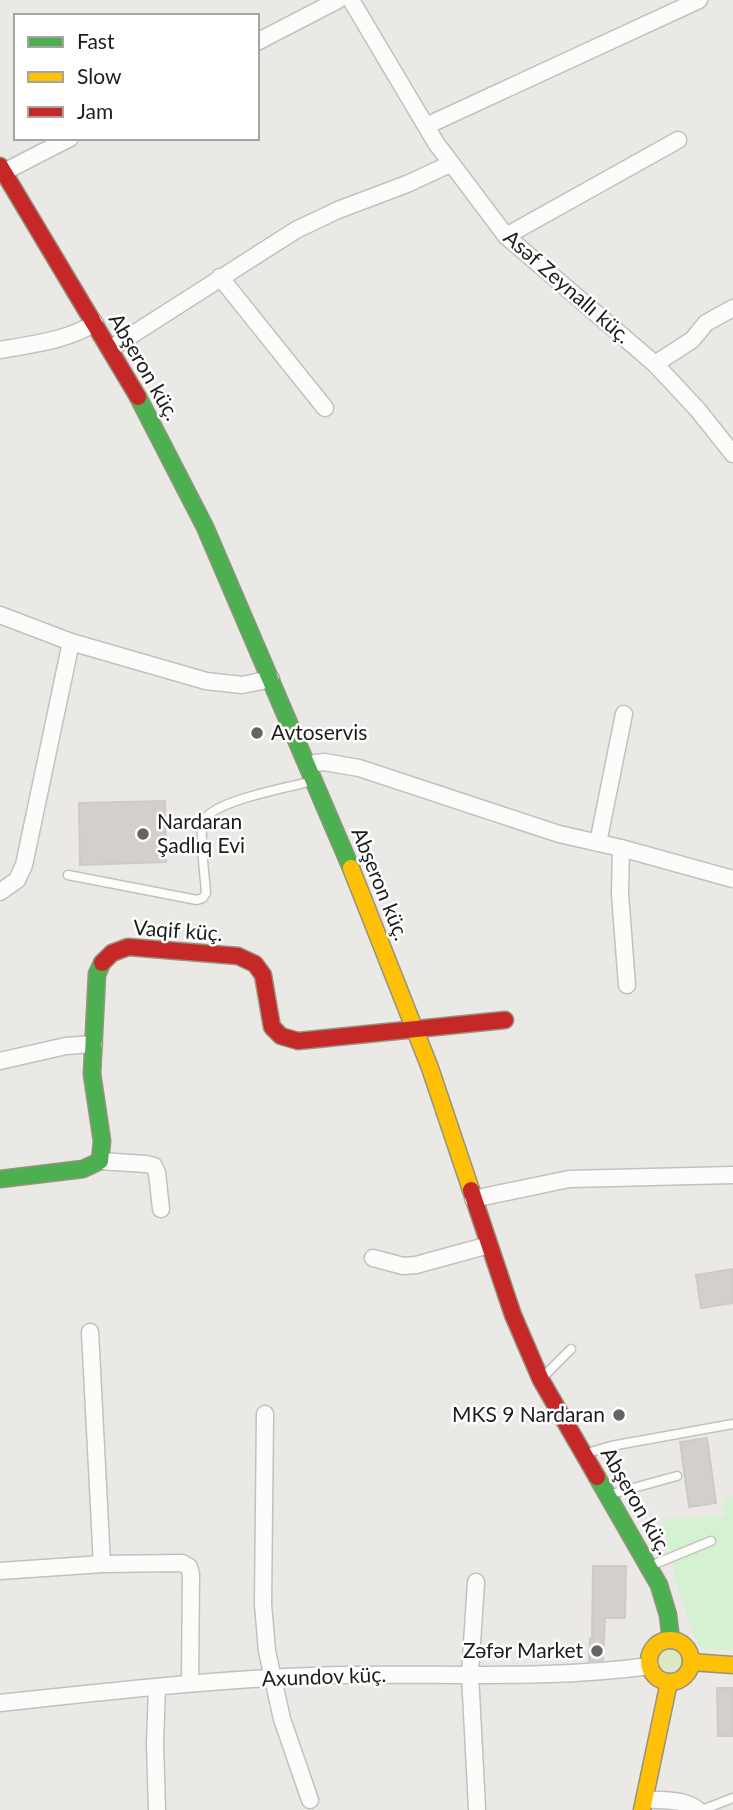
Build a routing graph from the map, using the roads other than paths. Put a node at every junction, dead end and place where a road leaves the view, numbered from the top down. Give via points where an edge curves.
1 (338, 0) edge
2 (351, 0) edge
3 (699, 0) edge
4 (259, 41) edge
5 (426, 126) junction
6 (66, 140) edge
7 (678, 140) dead end
8 (450, 164) junction
9 (2, 169) edge
10 (506, 236) junction
11 (220, 277) junction
12 (733, 308) edge
13 (94, 323) junction
14 (110, 349) junction
15 (0, 350) edge
16 (655, 364) junction
17 (325, 408) dead end
18 (733, 454) edge
19 (0, 615) edge
20 (71, 642) junction
21 (271, 678) junction
22 (624, 714) dead end
23 (308, 764) junction
24 (315, 780) junction
25 (598, 844) junction
26 (621, 848) junction
27 (68, 875) dead end
28 (733, 879) edge
29 (0, 892) edge
30 (627, 985) dead end
31 (505, 1020) dead end
32 (416, 1031) junction
33 (94, 1044) junction
34 (0, 1061) edge
35 (100, 1161) junction
36 (733, 1175) edge
37 (0, 1179) edge
38 (473, 1199) junction
39 (161, 1209) dead end
40 (489, 1245) junction
41 (373, 1258) dead end
42 (90, 1332) dead end
43 (571, 1349) dead end
44 (541, 1380) junction
45 (265, 1414) dead end
46 (733, 1424) edge
47 (584, 1454) junction
48 (677, 1476) dead end
49 (608, 1496) junction
50 (710, 1541) dead end
51 (102, 1564) junction
52 (650, 1566) junction
53 (0, 1571) edge
54 (476, 1582) dead end
55 (671, 1640) junction
56 (691, 1662) junction
57 (733, 1665) edge
58 (650, 1666) junction
59 (470, 1674) junction
60 (272, 1678) junction
61 (669, 1682) junction
62 (190, 1684) junction
63 (157, 1687) junction
64 (0, 1703) edge
65 (733, 1798) edge
66 (310, 1800) dead end
67 (643, 1805) edge
68 (477, 1808) dead end
69 (158, 1810) edge
70 (700, 1810) edge

1 - 4 street
2 - 5 street, Asəf Zeynallı küç.
3 - 5 street
5 - 8 street, Asəf Zeynallı küç.
6 - 9 street
7 - 10 street
8 - 10 street, Asəf Zeynallı küç.
8 - 11 street via 296,230
9 - 13 main road, Abşeron küç.
10 - 16 street, Asəf Zeynallı küç.
11 - 14 street
11 - 17 street
12 - 16 street via 706,323
13 - 14 main road, Abşeron küç.
13 - 15 street via 77,334
14 - 21 main road, Abşeron küç. via 177,467
16 - 18 street, Asəf Zeynallı küç.
19 - 20 street
20 - 21 street via 206,681 242,685
20 - 29 street via 24,864 17,880
21 - 23 main road, Abşeron küç.
22 - 25 street
23 - 24 main road, Abşeron küç.
23 - 25 street via 359,768
24 - 27 lane via 238,800 206,815 202,826 203,898
24 - 32 main road, Abşeron küç.
25 - 26 street
26 - 28 street
26 - 30 street
31 - 32 main road
32 - 33 main road, Vaqif küç. via 284,1040 269,1023 264,975 250,960 128,947 103,959 97,974
32 - 38 main road, Abşeron küç.
33 - 34 street
33 - 35 main road, Vaqif küç.
35 - 37 main road via 83,1169
35 - 39 street via 154,1166
36 - 38 street via 569,1180
38 - 40 main road, Abşeron küç.
40 - 41 street via 416,1265
40 - 44 main road, Abşeron küç.
42 - 51 street
43 - 44 lane
44 - 47 main road, Abşeron küç.
45 - 60 street via 263,1604
46 - 47 lane
47 - 49 main road, Abşeron küç.
48 - 49 lane
49 - 52 main road, Abşeron küç.
50 - 52 lane
51 - 53 street
51 - 62 street via 182,1563 189,1567
52 - 55 main road, Abşeron küç. via 664,1598
54 - 59 street
55 - 56 main road via 684,1644
55 - 58 main road via 654,1647
56 - 57 main road
56 - 61 main road via 681,1679
58 - 59 street, Axundov küç. via 581,1673
58 - 61 main road via 657,1677
59 - 60 street, Axundov küç.
59 - 68 street
60 - 62 street, Axundov küç.
60 - 66 street
61 - 67 main road
62 - 63 street, Axundov küç.
63 - 64 street, Axundov küç.
63 - 69 street
65 - 70 lane
67 - 70 street via 682,1802

